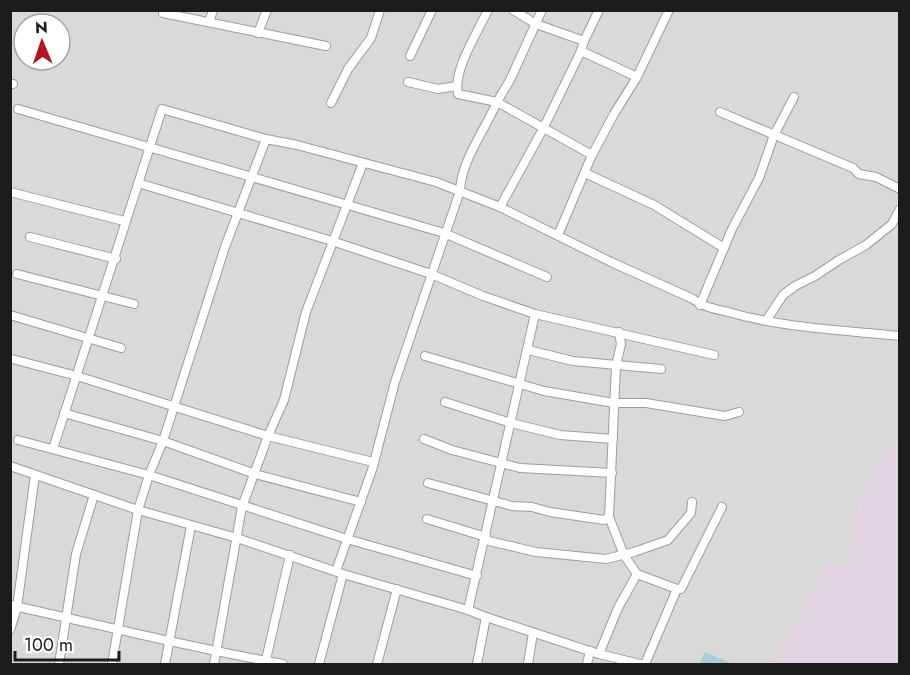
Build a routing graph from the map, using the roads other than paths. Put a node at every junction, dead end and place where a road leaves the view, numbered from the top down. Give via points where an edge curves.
1 (213, 10) edge
2 (267, 10) edge
3 (380, 10) edge
4 (432, 10) edge
5 (488, 10) edge
6 (513, 10) edge
7 (542, 10) edge
8 (599, 10) edge
9 (669, 10) edge
10 (161, 11) edge
11 (209, 22) junction
12 (536, 24) junction
13 (258, 33) junction
14 (584, 41) junction
15 (326, 46) dead end
16 (581, 51) junction
17 (410, 56) dead end
18 (637, 77) junction
19 (408, 82) dead end
20 (456, 86) junction
21 (794, 98) dead end
22 (497, 102) junction
23 (331, 103) dead end
24 (18, 109) dead end
25 (720, 112) dead end
26 (543, 129) junction
27 (774, 135) junction
28 (266, 139) junction
29 (151, 146) junction
30 (592, 155) junction
31 (363, 163) junction
32 (585, 173) junction
33 (253, 176) junction
34 (138, 183) junction
35 (900, 189) edge
36 (460, 190) junction
37 (10, 192) edge
38 (346, 203) junction
39 (500, 207) junction
40 (900, 209) edge
41 (240, 213) junction
42 (124, 221) dead end
43 (444, 233) junction
44 (558, 235) junction
45 (30, 237) dead end
46 (332, 241) junction
47 (724, 248) junction
48 (118, 260) dead end
49 (16, 274) dead end
50 (431, 274) junction
51 (547, 277) dead end
52 (134, 304) dead end
53 (700, 305) junction
54 (535, 314) junction
55 (10, 315) edge
56 (766, 321) junction
57 (619, 332) junction
58 (900, 336) edge
59 (121, 348) dead end
60 (528, 350) junction
61 (714, 355) dead end
62 (425, 356) dead end
63 (12, 359) edge
64 (616, 366) junction
65 (661, 369) dead end
66 (77, 376) junction
67 (521, 383) junction
68 (445, 402) dead end
69 (614, 403) junction
70 (174, 406) junction
71 (739, 412) dead end
72 (64, 413) junction
73 (511, 423) junction
74 (268, 436) junction
75 (424, 439) dead end
76 (613, 439) junction
77 (18, 440) dead end
78 (163, 441) junction
79 (53, 449) junction
80 (373, 462) junction
81 (502, 463) junction
82 (10, 466) edge
83 (612, 473) junction
84 (255, 474) junction
85 (35, 475) junction
86 (149, 475) junction
87 (428, 483) dead end
88 (94, 495) junction
89 (361, 502) junction
90 (494, 502) junction
91 (692, 502) dead end
92 (242, 507) junction
93 (722, 507) dead end
94 (138, 510) junction
95 (609, 518) junction
96 (427, 519) dead end
97 (191, 526) junction
98 (237, 538) junction
99 (347, 539) junction
100 (485, 539) junction
101 (290, 555) junction
102 (624, 555) junction
103 (339, 573) junction
104 (637, 574) junction
105 (477, 576) junction
106 (397, 589) junction
107 (677, 589) junction
108 (14, 606) edge
109 (468, 610) junction
110 (67, 617) junction
111 (486, 617) junction
112 (10, 630) edge
113 (117, 631) junction
114 (533, 633) junction
115 (170, 640) junction
116 (217, 651) junction
117 (595, 652) junction
118 (266, 663) edge
119 (59, 664) edge
120 (112, 664) edge
121 (165, 664) edge
122 (214, 664) edge
123 (283, 664) edge
124 (320, 664) edge
125 (377, 664) edge
126 (477, 664) edge
127 (528, 664) edge
128 (586, 664) edge
129 (642, 664) edge

1 - 11 street
2 - 13 street
3 - 23 street via 371,38 348,69
4 - 17 street
5 - 20 street
6 - 12 street
7 - 12 street
8 - 14 street
9 - 18 street
10 - 11 street
11 - 13 street
12 - 14 street
12 - 22 street
13 - 15 street
14 - 16 street
16 - 18 street
16 - 26 street
18 - 30 street
19 - 20 street via 438,88
20 - 22 street via 458,94
21 - 27 street
22 - 26 street
22 - 36 street via 468,160
24 - 29 street
25 - 27 street
26 - 30 street
26 - 39 street
27 - 35 street
27 - 47 street via 759,178
28 - 29 street via 162,109
28 - 31 street
28 - 33 street
29 - 33 street
29 - 34 street
30 - 32 street
31 - 36 street
31 - 38 street
32 - 44 street
32 - 47 street via 654,206
33 - 38 street
33 - 41 street
34 - 41 street
34 - 66 street
36 - 39 street
36 - 43 street
37 - 42 street
38 - 43 street
38 - 46 street
39 - 44 street
40 - 56 street via 892,224 866,245 783,295
41 - 46 street
41 - 70 street via 225,247
43 - 50 street
43 - 51 street
44 - 53 street
45 - 48 street
46 - 50 street
46 - 74 street via 306,312 284,400
47 - 53 street
49 - 52 street
50 - 54 street
50 - 80 street
53 - 56 street
54 - 57 street
54 - 60 street
55 - 59 street
56 - 58 street
57 - 61 street
57 - 64 street via 621,344
60 - 64 street
60 - 67 street
62 - 67 street
63 - 66 street
64 - 65 street
64 - 69 street
66 - 70 street
66 - 72 street
67 - 69 street
67 - 73 street
68 - 73 street
69 - 71 street via 645,403 725,416
69 - 76 street
70 - 74 street
70 - 78 street
72 - 78 street
72 - 79 street
73 - 76 street via 560,435
73 - 81 street
74 - 80 street
74 - 84 street
75 - 81 street
76 - 83 street
77 - 79 street
78 - 84 street
78 - 86 street
79 - 86 street
80 - 89 street
81 - 83 street via 520,468
81 - 90 street
82 - 85 street
83 - 95 street
84 - 89 street
84 - 92 street
85 - 88 street
85 - 108 street
86 - 92 street
86 - 94 street
87 - 90 street
88 - 94 street
88 - 110 street via 76,554
89 - 99 street
90 - 95 street
90 - 100 street
91 - 102 street via 691,513 668,540
92 - 98 street
92 - 99 street
93 - 107 street via 681,589
94 - 97 street
94 - 113 street
95 - 102 street
96 - 100 street
97 - 98 street
97 - 115 street
98 - 101 street
98 - 116 street
99 - 103 street
99 - 105 street
100 - 102 street via 536,552 606,559
100 - 105 street
101 - 103 street
101 - 118 street
102 - 104 street
103 - 106 street
103 - 124 street
104 - 107 street
104 - 117 street
105 - 109 street
106 - 109 street
106 - 125 street
107 - 129 street
108 - 110 street
108 - 112 street
109 - 111 street
110 - 113 street
110 - 119 street
111 - 114 street
111 - 126 street
113 - 115 street
113 - 120 street
114 - 117 street
114 - 127 street
115 - 116 street
115 - 121 street
116 - 118 street
116 - 122 street
117 - 128 street
117 - 129 street
118 - 123 street

